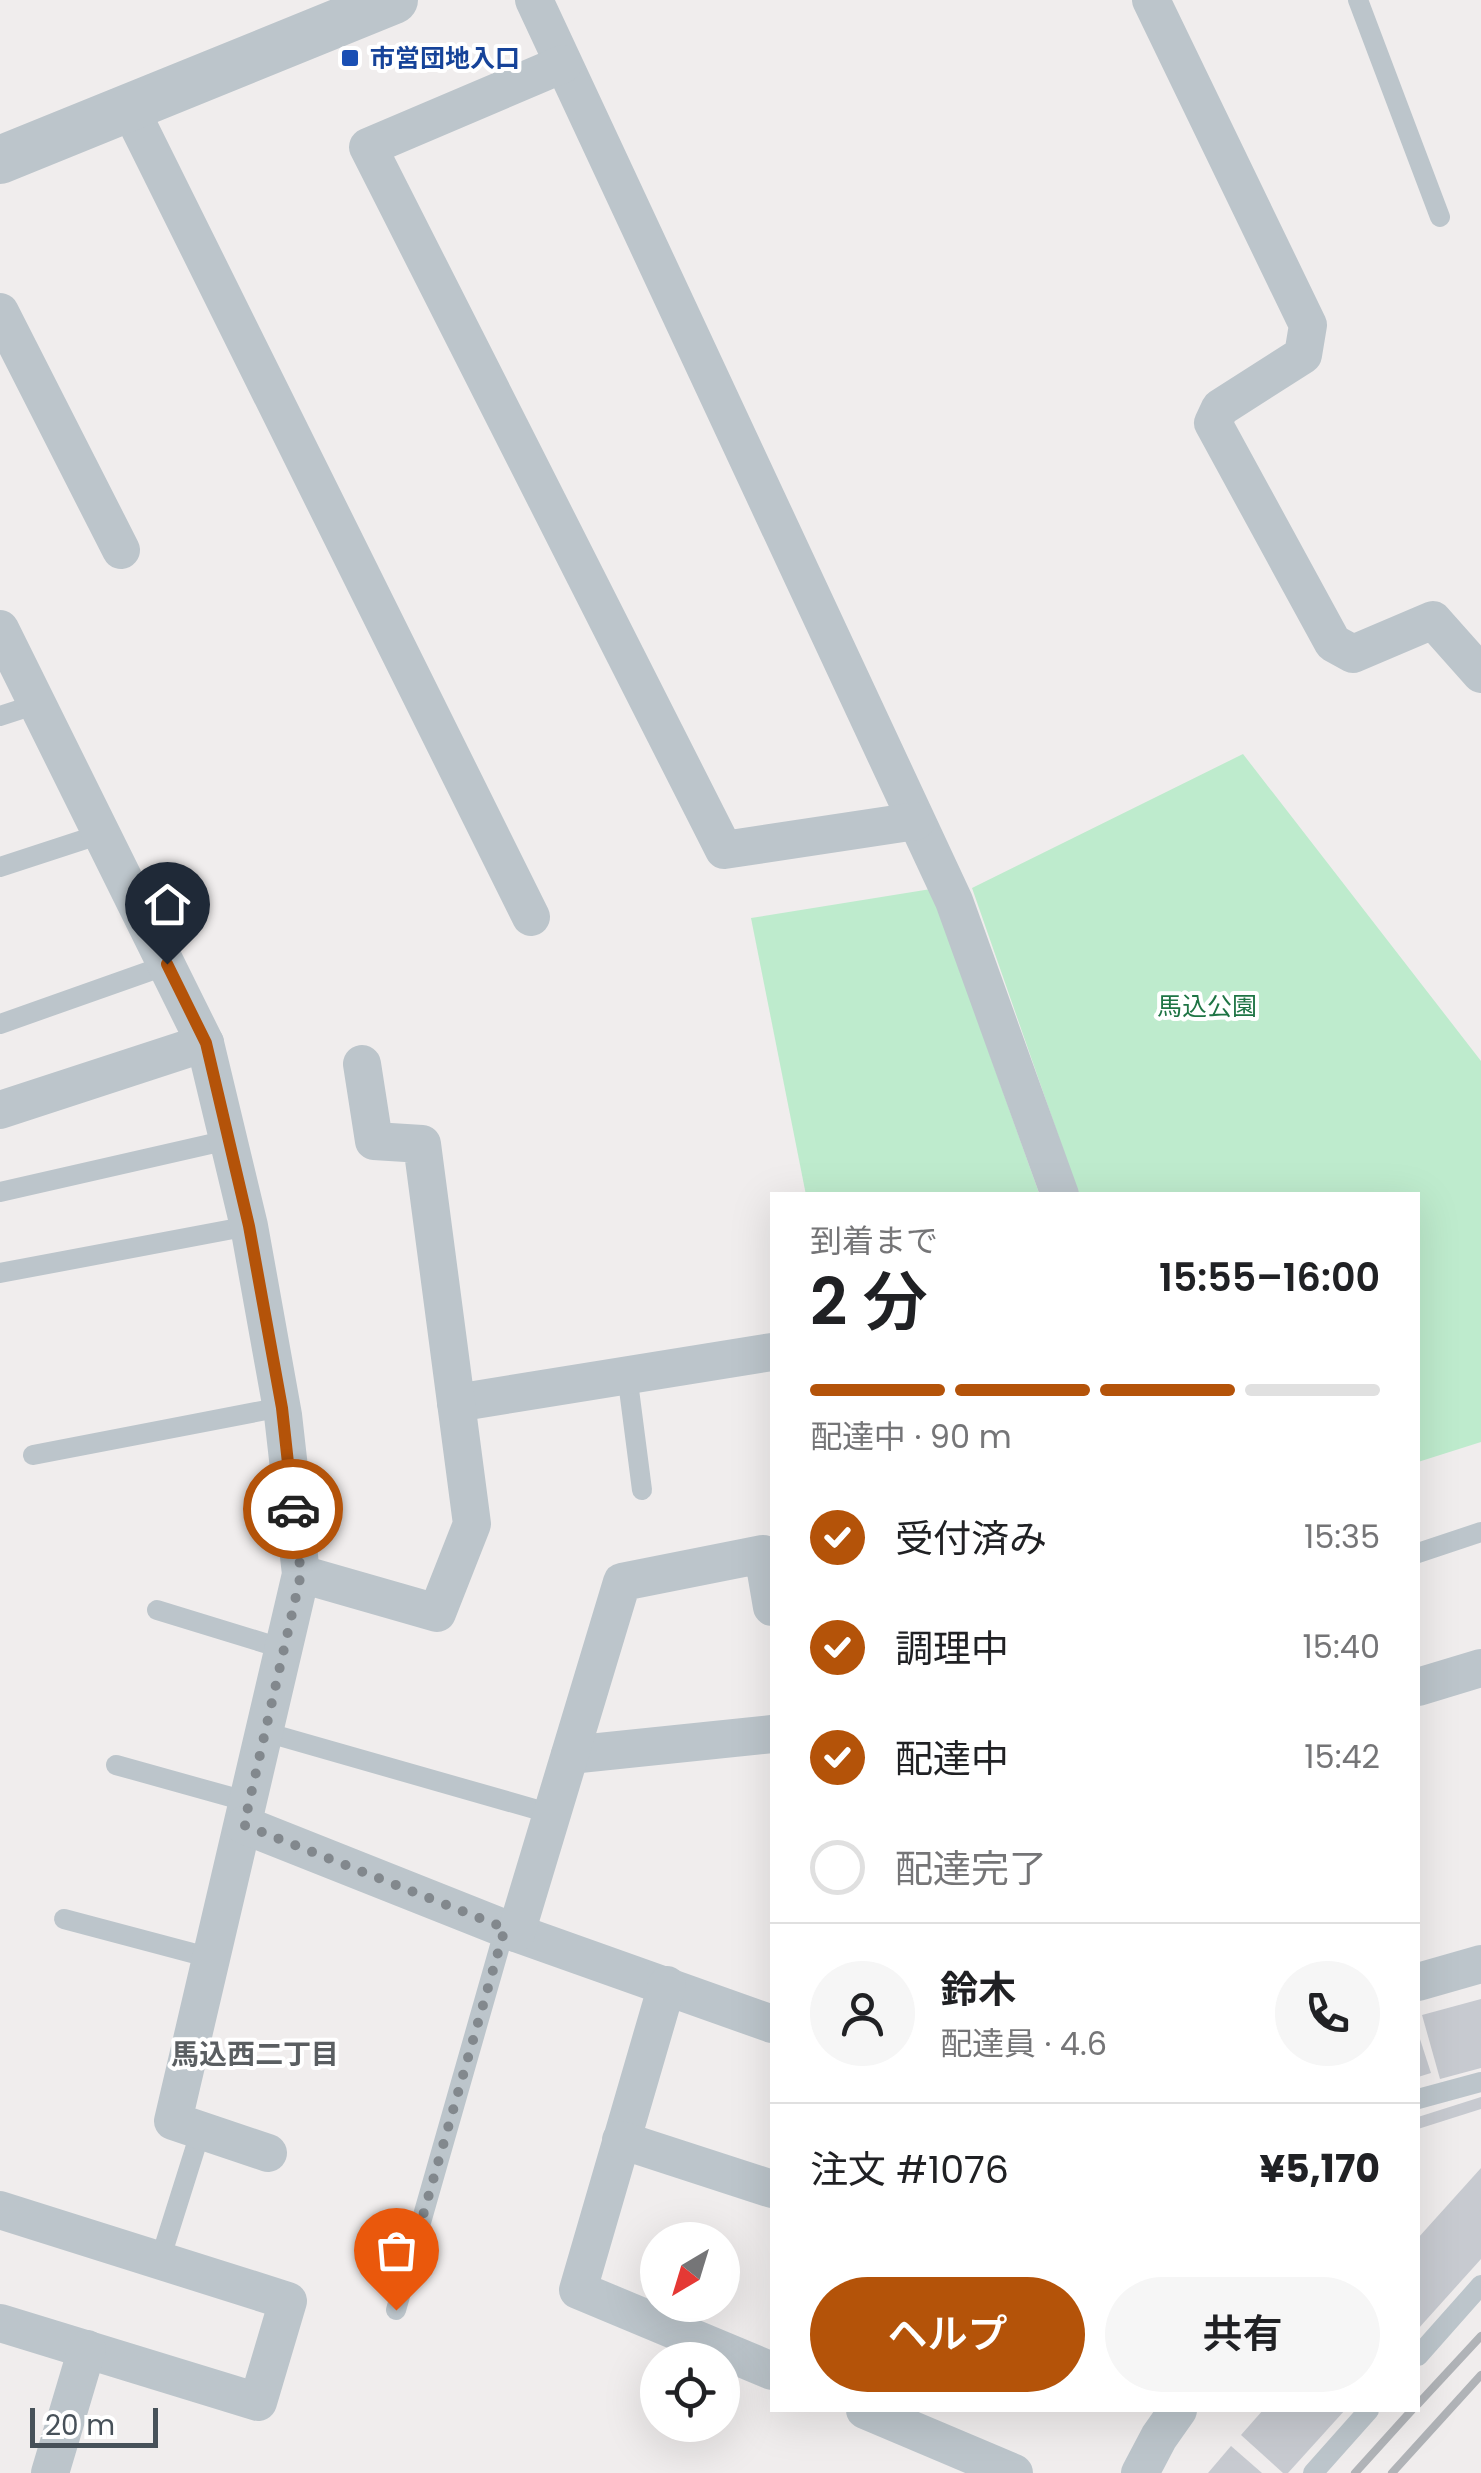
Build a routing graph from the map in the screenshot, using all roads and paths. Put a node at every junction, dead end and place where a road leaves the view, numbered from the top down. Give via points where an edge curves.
1 (394, 0) edge
2 (534, 0) edge
3 (1150, 0) edge
4 (1358, 0) edge
5 (563, 64) junction
6 (129, 108) junction
7 (0, 160) edge
8 (1440, 217) dead end
9 (0, 312) edge
10 (121, 550) dead end
11 (0, 629) edge
12 (1481, 674) edge
13 (37, 704) junction
14 (0, 716) edge
15 (916, 821) junction
16 (101, 834) junction
17 (0, 868) edge
18 (530, 916) dead end
19 (167, 964) junction
20 (0, 1024) edge
21 (206, 1043) junction
22 (362, 1064) dead end
23 (0, 1110) edge
24 (228, 1140) junction
25 (0, 1192) edge
26 (1059, 1192) edge
27 (249, 1226) junction
28 (0, 1272) edge
29 (770, 1352) edge
30 (627, 1374) junction
31 (456, 1403) junction
32 (282, 1408) junction
33 (33, 1454) dead end
34 (642, 1490) dead end
35 (1481, 1532) edge
36 (1420, 1552) edge
37 (301, 1574) junction
38 (770, 1595) edge
39 (156, 1610) dead end
40 (284, 1648) junction
41 (1481, 1668) edge
42 (1420, 1686) edge
43 (265, 1732) junction
44 (770, 1734) edge
45 (570, 1755) junction
46 (116, 1765) dead end
47 (246, 1814) junction
48 (552, 1814) junction
49 (64, 1919) dead end
50 (511, 1930) junction
51 (212, 1958) junction
52 (1481, 1964) edge
53 (1420, 1981) edge
54 (666, 1986) junction
55 (770, 2023) edge
56 (1481, 2082) edge
57 (1420, 2098) edge
58 (201, 2130) junction
59 (621, 2140) junction
60 (268, 2153) dead end
61 (770, 2188) edge
62 (0, 2210) edge
63 (160, 2260) junction
64 (1481, 2285) edge
65 (396, 2310) dead end
66 (0, 2323) edge
67 (87, 2349) junction
68 (1420, 2354) edge
69 (770, 2370) edge
70 (870, 2412) edge
71 (1177, 2412) edge
72 (1367, 2412) edge
73 (50, 2473) edge
74 (1014, 2473) edge
75 (1140, 2473) edge
76 (1313, 2473) edge

1 - 6 street
2 - 5 street
3 - 12 street via 1308,325 1304,355 1220,408 1213,424 1333,643 1353,654 1433,620
4 - 8 lane
5 - 15 street
5 - 15 street via 368,147 724,850
6 - 7 street
6 - 18 street
9 - 10 street
11 - 13 street
13 - 14 lane
13 - 16 street
15 - 26 street via 954,901
16 - 17 lane
16 - 19 street
19 - 20 lane
19 - 21 street
21 - 23 street
21 - 24 street
22 - 31 street via 374,1140 422,1144
24 - 25 lane
24 - 27 street
27 - 28 lane
27 - 32 street
29 - 30 street
30 - 31 street
30 - 34 lane
31 - 37 street via 472,1524 437,1613
32 - 33 lane
32 - 37 street
35 - 36 lane
37 - 40 street
38 - 45 street via 763,1554 622,1582
39 - 40 lane
40 - 43 street
41 - 42 street
43 - 47 street
43 - 48 lane
44 - 45 street
45 - 48 street
46 - 47 lane
47 - 50 street
47 - 51 street
48 - 50 street
49 - 51 lane
50 - 54 street
50 - 65 lane
51 - 58 street via 172,2120
52 - 53 street
54 - 55 street
54 - 59 street
56 - 57 lane
58 - 60 street
58 - 63 lane
59 - 61 street
59 - 69 street via 578,2290
62 - 63 street
63 - 67 street via 288,2302 258,2402
64 - 68 lane
66 - 67 street
67 - 73 street
70 - 74 street
71 - 75 street
72 - 76 lane

